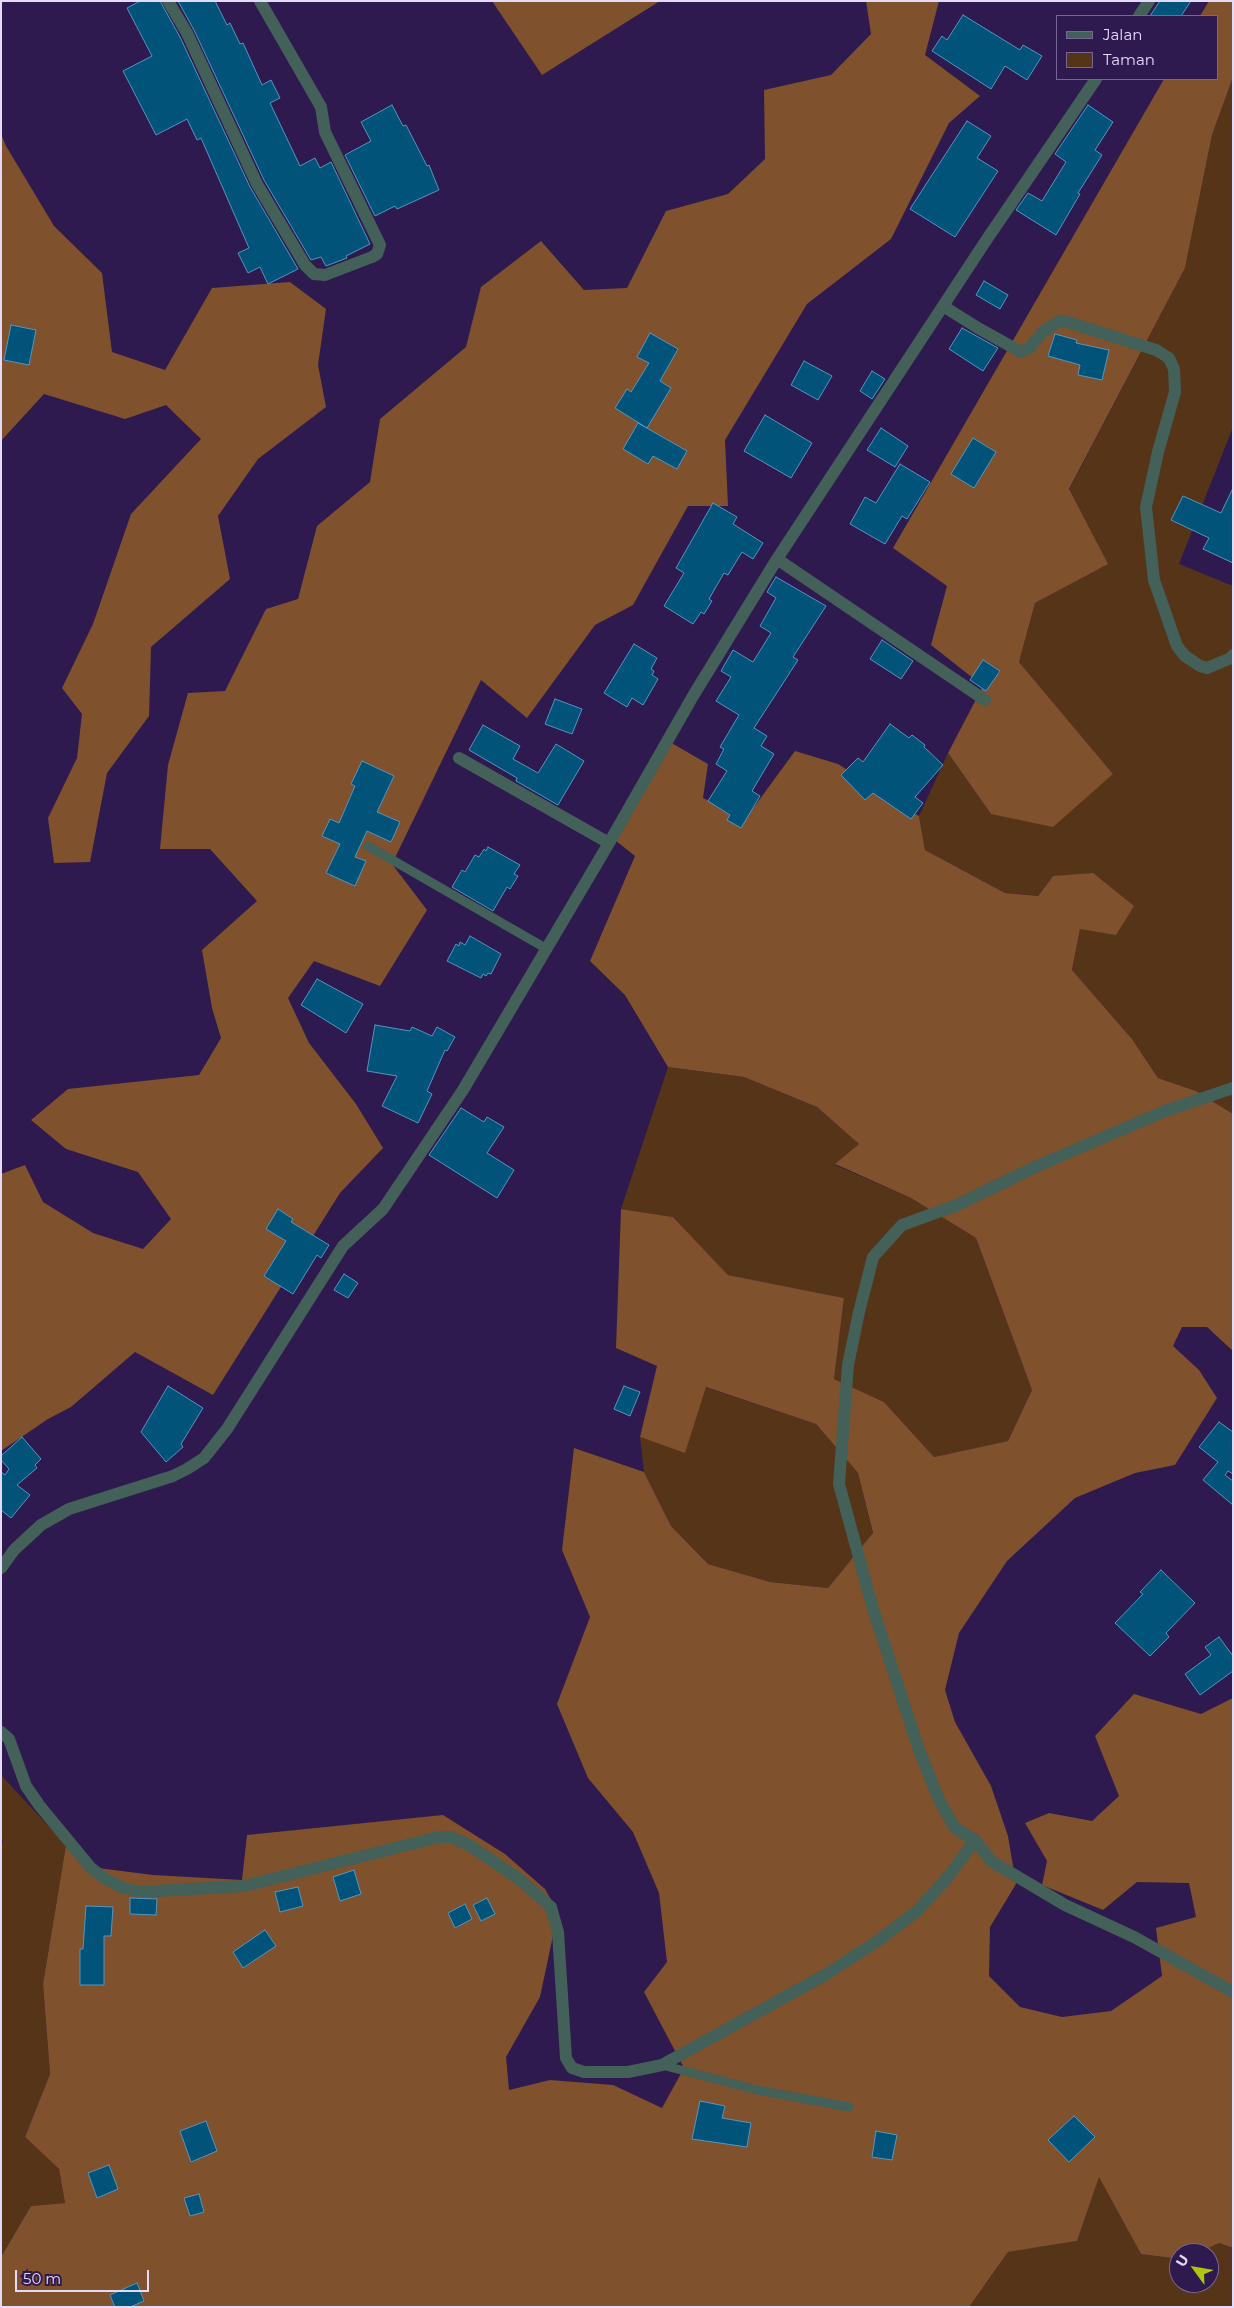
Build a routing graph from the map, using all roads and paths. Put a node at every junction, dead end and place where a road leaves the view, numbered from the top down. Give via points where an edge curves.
1 (168, 1) edge
2 (260, 1) edge
3 (1149, 1) edge
4 (1140, 15) edge
5 (1095, 80) edge
6 (943, 306) junction
7 (777, 559) junction
8 (1233, 654) edge
9 (985, 700) dead end
10 (458, 758) dead end
11 (609, 843) junction
12 (368, 846) dead end
13 (548, 949) junction
14 (1233, 1088) edge
15 (1, 1568) edge
16 (1, 1732) edge
17 (975, 1840) junction
18 (1233, 1992) edge
19 (662, 2065) junction
20 (849, 2107) dead end

1 - 2 street via 187,33 257,184 305,265 314,274 325,275 372,257 380,245 325,132 321,107
3 - 4 street
5 - 6 street
6 - 7 street
6 - 8 street via 1019,351 1026,351 1044,330 1064,322 1156,350 1169,358 1174,369 1175,392 1146,507 1154,580 1177,646 1186,656 1208,668 1231,658
7 - 9 street
7 - 11 street via 692,696
10 - 11 street
11 - 13 street
12 - 13 lane
13 - 15 street via 463,1090 383,1209 343,1246 227,1429 204,1458 173,1476 69,1509 54,1517 30,1534
14 - 17 street via 1165,1111 1035,1166 957,1205 902,1225 873,1257 848,1366 839,1484 873,1609 918,1747 939,1800 955,1828
16 - 19 street via 14,1747 26,1786 78,1853 104,1878 129,1889 156,1891 244,1886 439,1837 451,1837 469,1845 519,1879 551,1907 560,1949 568,2064 584,2072 628,2072
17 - 18 street via 991,1861 1065,1905 1134,1937
17 - 19 street via 948,1878 917,1911 879,1940 825,1974
19 - 20 lane via 757,2090

